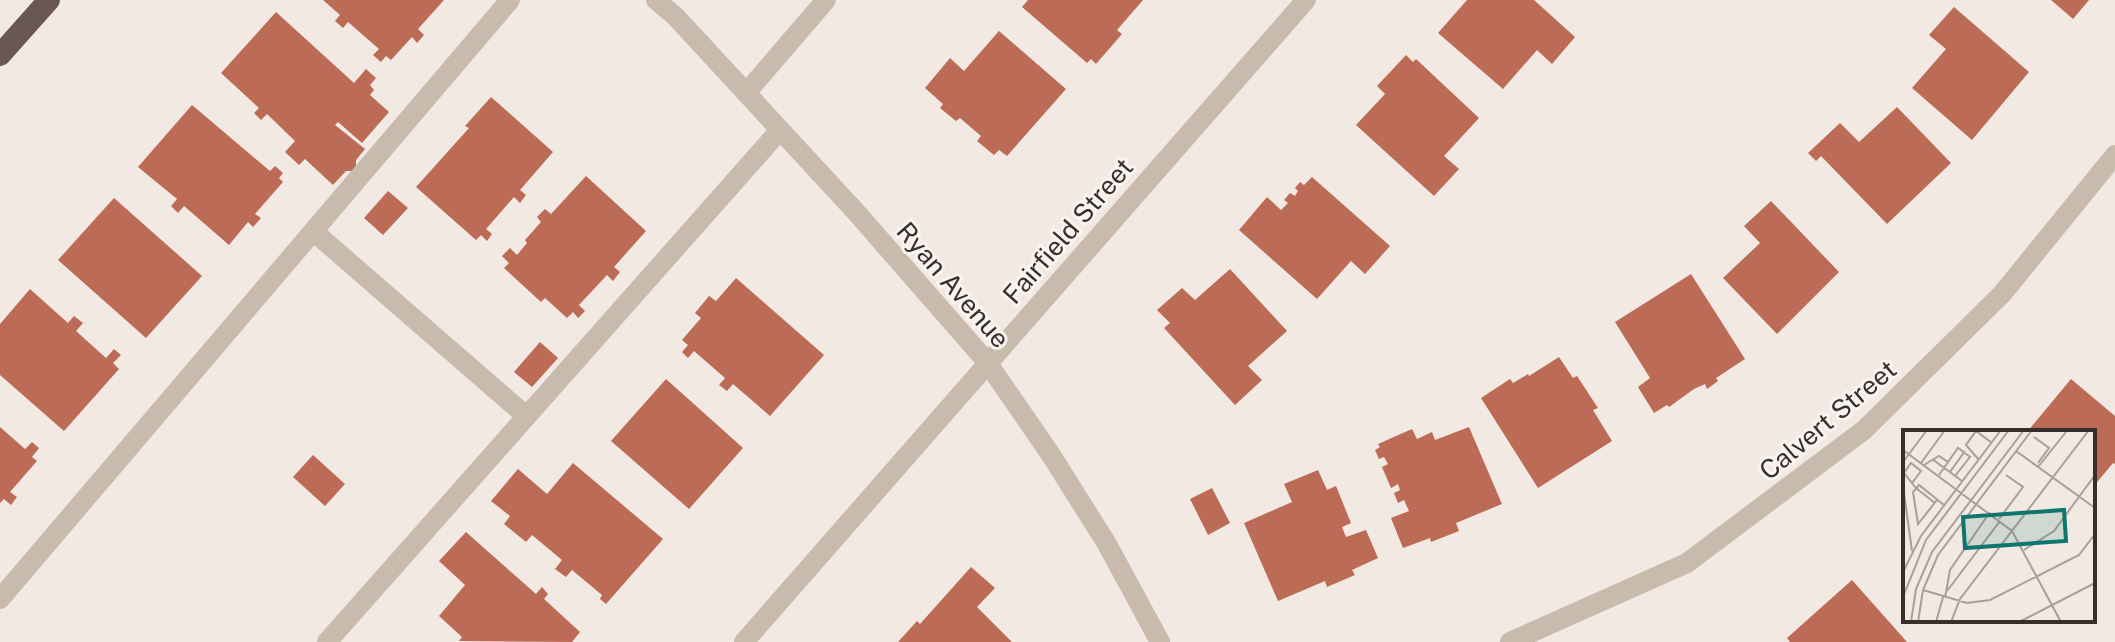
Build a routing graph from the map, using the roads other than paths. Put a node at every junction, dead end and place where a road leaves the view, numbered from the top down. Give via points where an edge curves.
1 (49, 0) edge
2 (510, 0) edge
3 (656, 0) edge
4 (826, 0) edge
5 (1306, 0) edge
6 (0, 55) edge
7 (746, 93) junction
8 (780, 130) junction
9 (2115, 155) edge
10 (313, 231) junction
11 (987, 362) junction
12 (526, 416) junction
13 (0, 599) edge
14 (327, 642) edge
15 (744, 642) edge
16 (1160, 642) edge
17 (1510, 642) edge

1 - 6 highway
2 - 10 street
3 - 7 street, Ryan Avenue
4 - 7 street
5 - 11 street, Fairfield Street
7 - 8 street, Ryan Avenue
8 - 11 street, Ryan Avenue
8 - 12 street
9 - 17 street, Calvert Street via 2002,294 1864,430 1687,563
10 - 12 street
10 - 13 street
11 - 15 street, Fairfield Street
11 - 16 street, Ryan Avenue via 1107,544
12 - 14 street

